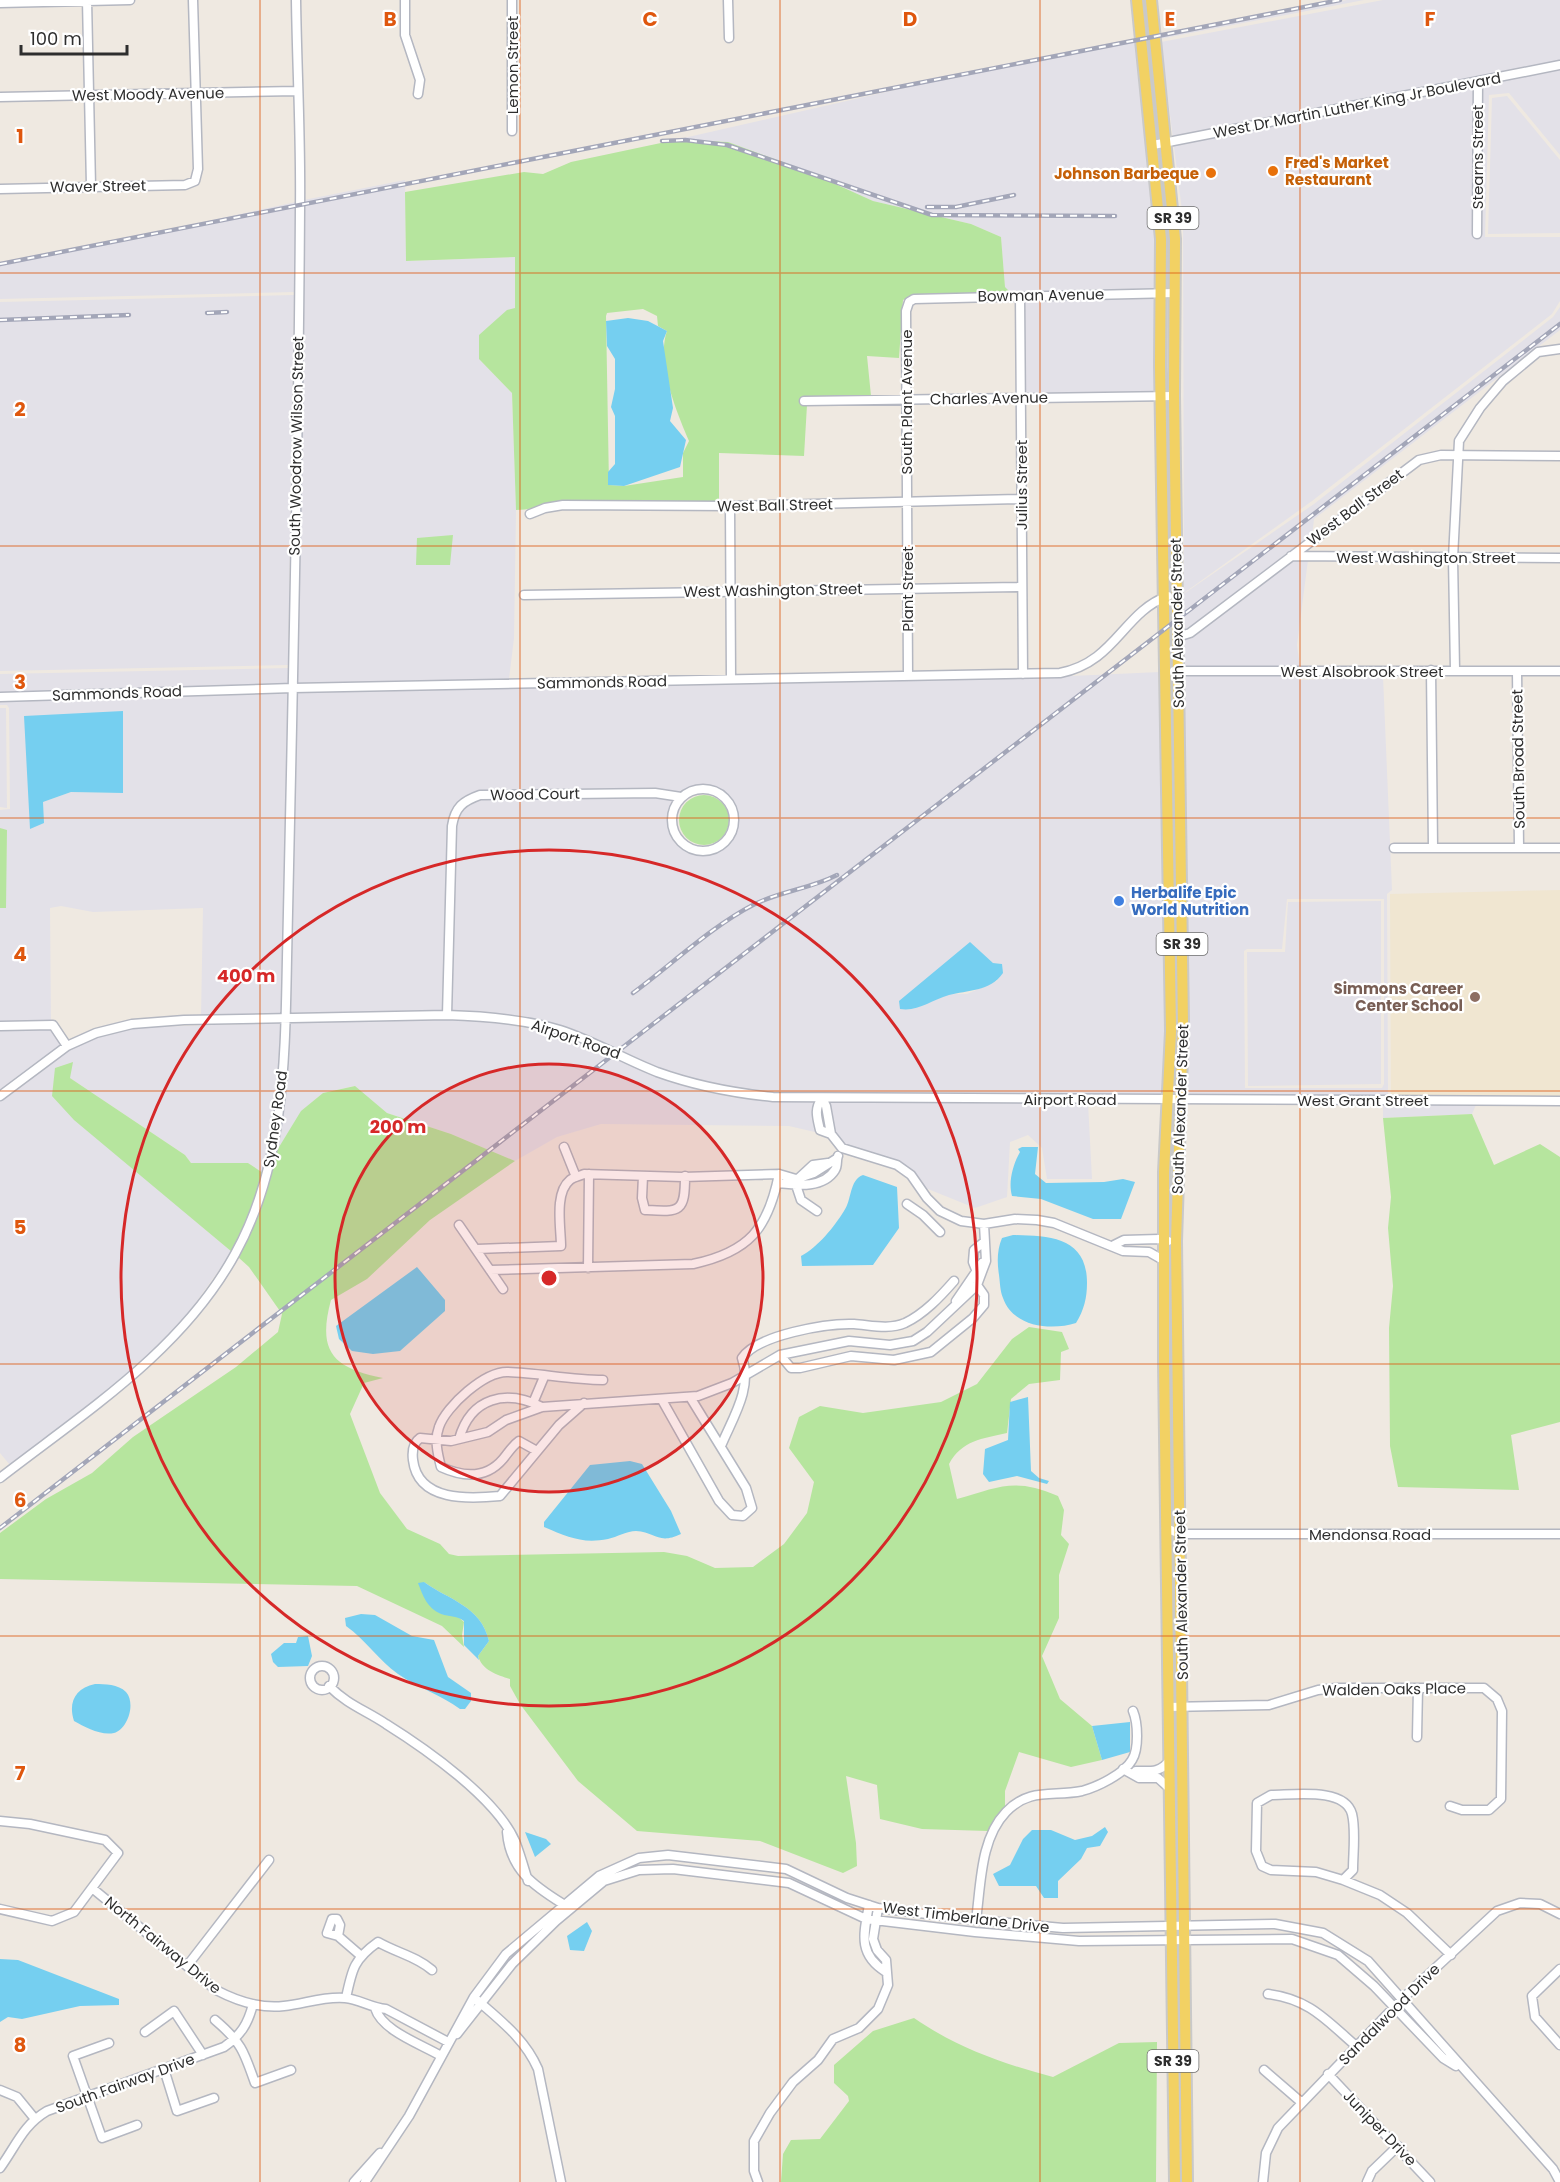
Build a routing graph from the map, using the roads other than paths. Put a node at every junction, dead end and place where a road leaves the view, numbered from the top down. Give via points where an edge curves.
1 (87, 0) edge
2 (130, 0) edge
3 (193, 0) edge
4 (296, 0) edge
5 (405, 0) edge
6 (512, 0) edge
7 (728, 0) edge
8 (1137, 0) edge
9 (1151, 0) edge
10 (0, 3) edge
11 (729, 38) dead end
12 (1560, 64) edge
13 (1478, 81) junction
14 (297, 91) junction
15 (195, 93) junction
16 (418, 94) dead end
17 (90, 95) junction
18 (0, 97) edge
19 (512, 131) dead end
20 (1166, 143) junction
21 (1153, 145) junction
22 (91, 186) junction
23 (0, 189) edge
24 (1477, 234) dead end
25 (1161, 293) junction
26 (1175, 293) junction
27 (1020, 296) junction
28 (909, 302) joint
29 (1560, 349) edge
30 (1161, 396) junction
31 (1174, 396) junction
32 (1021, 398) junction
33 (906, 400) junction
34 (804, 401) dead end
35 (1457, 456) junction
36 (1560, 456) edge
37 (1022, 500) junction
38 (906, 502) junction
39 (730, 506) junction
40 (530, 514) dead end
41 (1292, 556) junction
42 (1452, 558) junction
43 (1560, 558) edge
44 (908, 587) junction
45 (1022, 587) junction
46 (732, 591) junction
47 (1177, 593) junction
48 (524, 595) dead end
49 (1164, 598) junction
50 (1177, 637) junction
51 (1431, 670) junction
52 (1455, 670) junction
53 (1164, 671) junction
54 (1178, 671) junction
55 (1517, 671) junction
56 (1560, 671) edge
57 (1023, 674) junction
58 (908, 676) junction
59 (731, 679) junction
60 (293, 688) junction
61 (0, 697) edge
62 (1167, 784) junction
63 (1180, 784) junction
64 (681, 797) junction
65 (1433, 847) junction
66 (1394, 848) dead end
67 (1519, 848) junction
68 (1560, 848) edge
69 (1182, 878) junction
70 (1169, 879) junction
71 (1170, 990) junction
72 (1183, 990) junction
73 (447, 1015) junction
74 (286, 1019) junction
75 (0, 1026) edge
76 (67, 1046) junction
77 (0, 1096) edge
78 (822, 1098) junction
79 (1166, 1099) junction
80 (1179, 1099) junction
81 (1560, 1101) edge
82 (564, 1147) dead end
83 (842, 1148) junction
84 (834, 1162) junction
85 (589, 1174) junction
86 (643, 1176) junction
87 (685, 1176) junction
88 (576, 1177) junction
89 (778, 1178) junction
90 (798, 1183) junction
91 (908, 1204) dead end
92 (933, 1204) junction
93 (817, 1211) dead end
94 (923, 1215) junction
95 (984, 1224) junction
96 (459, 1226) dead end
97 (940, 1232) dead end
98 (984, 1242) junction
99 (1163, 1242) junction
100 (1176, 1242) junction
101 (1114, 1245) junction
102 (477, 1249) junction
103 (984, 1256) junction
104 (1163, 1260) junction
105 (588, 1268) junction
106 (490, 1270) junction
107 (977, 1272) junction
108 (954, 1281) dead end
109 (977, 1286) junction
110 (503, 1289) dead end
111 (950, 1310) junction
112 (780, 1356) junction
113 (1164, 1362) junction
114 (1178, 1362) junction
115 (745, 1375) junction
116 (544, 1377) junction
117 (603, 1380) dead end
118 (690, 1397) junction
119 (662, 1400) junction
120 (533, 1403) junction
121 (584, 1403) junction
122 (542, 1407) junction
123 (459, 1439) junction
124 (437, 1440) junction
125 (721, 1446) junction
126 (537, 1451) junction
127 (0, 1478) edge
128 (1166, 1528) junction
129 (1180, 1534) junction
130 (1560, 1534) edge
131 (1166, 1542) junction
132 (329, 1686) dead end
133 (1418, 1688) junction
134 (1168, 1707) junction
135 (1182, 1707) junction
136 (1133, 1711) dead end
137 (1417, 1737) dead end
138 (1136, 1752) junction
139 (1169, 1761) junction
140 (1123, 1769) junction
141 (1136, 1774) junction
142 (1169, 1788) junction
143 (1450, 1806) dead end
144 (0, 1821) edge
145 (269, 1860) dead end
146 (1343, 1880) junction
147 (92, 1888) junction
148 (563, 1904) junction
149 (873, 1906) junction
150 (0, 1909) edge
151 (1560, 1914) edge
152 (871, 1920) junction
153 (976, 1920) junction
154 (1186, 1924) junction
155 (1171, 1925) junction
156 (338, 1936) dead end
157 (1171, 1939) junction
158 (1186, 1939) junction
159 (1450, 1954) junction
160 (360, 1955) junction
161 (187, 1966) junction
162 (432, 1970) dead end
163 (1560, 1970) edge
164 (1268, 1994) dead end
165 (346, 1998) junction
166 (1402, 1999) junction
167 (478, 2000) junction
168 (253, 2004) junction
169 (375, 2008) junction
170 (1393, 2008) junction
171 (214, 2020) dead end
172 (144, 2032) dead end
173 (236, 2038) junction
174 (450, 2040) junction
175 (109, 2043) dead end
176 (1560, 2045) edge
177 (1356, 2046) junction
178 (203, 2055) junction
179 (441, 2056) junction
180 (164, 2069) junction
181 (1461, 2069) junction
182 (291, 2070) dead end
183 (1264, 2070) dead end
184 (1328, 2074) junction
185 (0, 2090) edge
186 (88, 2097) junction
187 (214, 2098) dead end
188 (1301, 2102) junction
189 (35, 2119) junction
190 (137, 2125) dead end
191 (393, 2140) junction
192 (1398, 2146) junction
193 (0, 2168) edge
194 (354, 2182) edge
195 (365, 2182) edge
196 (561, 2182) edge
197 (758, 2182) edge
198 (1175, 2182) edge
199 (1187, 2182) edge
200 (1263, 2182) edge
201 (1367, 2182) edge
202 (1430, 2182) edge
203 (1560, 2182) edge

1 - 2 street
1 - 10 street
1 - 17 street
3 - 15 street
4 - 14 street, South Woodrow Wilson Street
5 - 16 street via 405,35 420,80
6 - 19 street, Lemon Street
7 - 11 street
8 - 21 main road, South Alexander Street / SR 39
9 - 20 main road, South Alexander Street / SR 39
12 - 13 street, West Dr Martin Luther King Jr Boulevard
13 - 20 street, West Dr Martin Luther King Jr Boulevard
13 - 24 street, Stearns Street
14 - 15 street, West Moody Avenue
14 - 60 street, South Woodrow Wilson Street via 300,205
15 - 17 street, West Moody Avenue
15 - 22 street, Waver Street via 195,181 185,185
17 - 18 street, West Moody Avenue
17 - 22 street
20 - 21 street, West Dr Martin Luther King Jr Boulevard
20 - 26 main road, South Alexander Street / SR 39 via 1175,239
21 - 25 main road, South Alexander Street / SR 39
22 - 23 street, Waver Street
25 - 26 street, Bowman Avenue
25 - 27 street, Bowman Avenue
25 - 30 main road, South Alexander Street / SR 39
26 - 31 main road, South Alexander Street / SR 39
27 - 28 street, Bowman Avenue
27 - 32 street, Julius Street
28 - 33 street, South Plant Avenue
29 - 35 street via 1538,352 1503,381 1458,441
30 - 31 street, Charles Avenue
30 - 32 street, Charles Avenue
30 - 49 main road, South Alexander Street / SR 39
31 - 47 main road, South Alexander Street / SR 39
32 - 33 street, Charles Avenue
32 - 37 street, Julius Street
33 - 34 street, Charles Avenue
33 - 38 street, South Plant Avenue
35 - 36 street, West Ball Street
35 - 41 street, West Ball Street via 1419,460
35 - 42 street
37 - 38 street, West Ball Street
37 - 45 street, Julius Street
38 - 39 street, West Ball Street
38 - 44 street, Plant Street
39 - 40 street, West Ball Street via 563,505
39 - 46 street
41 - 42 street, West Washington Street
41 - 50 street, West Ball Street via 1190,633
42 - 43 street, West Washington Street
42 - 52 street
44 - 45 street, West Washington Street
44 - 46 street, West Washington Street
44 - 58 street, Plant Street
45 - 57 street, Julius Street
46 - 48 street, West Washington Street
46 - 59 street
47 - 49 street, Sammonds Road
47 - 50 main road, South Alexander Street / SR 39
49 - 53 main road, South Alexander Street / SR 39
49 - 57 street, Sammonds Road via 1152,604 1089,665 1060,673
50 - 54 main road, South Alexander Street / SR 39
51 - 52 street, West Alsobrook Street
51 - 54 street, West Alsobrook Street
51 - 65 street
52 - 55 street, West Alsobrook Street
53 - 54 street, West Alsobrook Street
53 - 62 main road, South Alexander Street / SR 39
54 - 63 main road, South Alexander Street / SR 39
55 - 56 street, West Alsobrook Street
55 - 67 street, South Broad Street
57 - 58 street, Sammonds Road
58 - 59 street, Sammonds Road
59 - 60 street, Sammonds Road
60 - 61 street, Sammonds Road
60 - 74 street, Sydney Road
62 - 63 main road
62 - 70 main road, South Alexander Street / SR 39
63 - 69 main road, South Alexander Street / SR 39
64 - 64 street, Wood Court via 709,789 726,798 733,827 722,845 702,851 682,844 672,826 672,815
64 - 73 street, Wood Court via 655,793 480,795 459,806 452,826
65 - 66 street
65 - 67 street
67 - 68 street
69 - 70 main road
69 - 72 main road, South Alexander Street / SR 39
70 - 71 main road, South Alexander Street / SR 39
71 - 72 main road
71 - 79 main road, South Alexander Street / SR 39
72 - 80 main road, South Alexander Street / SR 39
73 - 74 street, Airport Road
73 - 78 street, Airport Road via 486,1016 561,1031 702,1087 735,1094
74 - 76 street, Airport Road via 132,1024 96,1033
74 - 127 street, Sydney Road via 276,1136 260,1197 235,1254 187,1322 155,1356
75 - 76 street via 53,1025
76 - 77 street, Airport Road
78 - 79 street, Airport Road
78 - 83 street via 816,1106 820,1130 831,1134
79 - 80 street, West Grant Street
79 - 99 main road, South Alexander Street / SR 39
80 - 81 street, West Grant Street
80 - 100 main road, South Alexander Street / SR 39
82 - 88 street
83 - 84 street
83 - 92 street via 897,1165 911,1175
84 - 90 street
84 - 90 street via 835,1177 829,1182 810,1188
85 - 86 street
85 - 88 street
85 - 105 street
86 - 87 street
86 - 87 street via 645,1210 666,1211 679,1208 685,1200
87 - 89 street
88 - 102 street via 570,1179 561,1201 561,1246
89 - 90 street
89 - 105 street via 760,1229 719,1258 693,1264
90 - 93 street via 801,1200
91 - 94 street
92 - 94 street
92 - 95 street via 961,1221
94 - 97 street
95 - 98 street
95 - 101 street via 1037,1220
96 - 102 street
98 - 103 street
98 - 107 street via 974,1250
99 - 100 street
99 - 101 street via 1124,1240
99 - 104 main road, South Alexander Street / SR 39
100 - 114 main road, South Alexander Street / SR 39
101 - 104 street via 1123,1251 1154,1254
102 - 106 street
103 - 107 street
103 - 109 street via 983,1274
104 - 113 main road, South Alexander Street / SR 39
105 - 106 street
106 - 110 street
107 - 111 street
108 - 115 street via 903,1324 835,1325 770,1338 742,1358
109 - 111 street
109 - 112 street via 984,1295 984,1305 931,1352 894,1360 850,1356 800,1368 791,1368
111 - 112 street via 913,1341 890,1345 849,1341
112 - 115 street
113 - 114 main road
113 - 128 main road, South Alexander Street / SR 39
114 - 129 main road, South Alexander Street / SR 39
115 - 118 street
115 - 125 street via 742,1396
116 - 117 street
116 - 120 street
116 - 124 street via 506,1371 489,1376 456,1401 439,1427
118 - 119 street
118 - 125 street
119 - 121 street
119 - 125 street via 719,1501 732,1515 743,1516 752,1508 746,1488
120 - 122 street
120 - 123 street via 503,1397 480,1407 464,1421
121 - 122 street
121 - 126 street via 569,1414
122 - 123 street via 506,1420 488,1432
123 - 124 street
124 - 126 street via 441,1467 458,1474 487,1473 519,1441
124 - 126 street via 416,1441 413,1462 424,1483 435,1493 460,1497 500,1496
128 - 129 street, Mendonsa Road
128 - 131 main road, South Alexander Street / SR 39
129 - 130 street, Mendonsa Road
129 - 131 street, Mendonsa Road
129 - 135 main road, South Alexander Street / SR 39
131 - 134 main road, South Alexander Street / SR 39
132 - 148 street via 346,1703 413,1741 473,1788 515,1840 528,1881
133 - 135 street, Walden Oaks Place via 1318,1690 1269,1705
133 - 137 street
133 - 143 street, Walden Oaks Place via 1484,1688 1497,1699 1502,1711 1501,1799 1489,1810
134 - 135 street, Walden Oaks Place
134 - 139 main road, South Alexander Street / SR 39
135 - 154 main road, South Alexander Street / SR 39
136 - 138 street
138 - 140 street
138 - 141 street
139 - 141 street via 1163,1768
139 - 142 main road, South Alexander Street / SR 39
140 - 141 street
140 - 153 street via 1081,1791 1038,1792 1006,1811 991,1832
141 - 142 street via 1158,1778
142 - 155 main road, South Alexander Street / SR 39
144 - 147 street via 105,1840 118,1853
145 - 161 street
146 - 146 street via 1353,1870 1352,1813 1344,1801 1326,1795 1271,1795 1257,1803 1256,1851 1262,1866 1316,1872
146 - 159 street via 1380,1895 1407,1913
147 - 150 street via 74,1912 52,1921
147 - 161 street, North Fairway Drive
148 - 149 street, West Timberlane Drive via 612,1869 639,1858 668,1855 786,1869
148 - 167 street, West Timberlane Drive via 506,1954
149 - 152 street
149 - 153 street, West Timberlane Drive
151 - 159 street, Sandalwood Drive via 1540,1904 1520,1903 1497,1911
152 - 157 street, West Timberlane Drive via 1079,1941
152 - 167 street, West Timberlane Drive via 789,1883 673,1869 639,1870 604,1881 556,1921
152 - 197 street via 876,1950 886,1960 888,1985 878,2009 859,2028 833,2039 770,2113 754,2140
153 - 155 street, West Timberlane Drive via 1063,1929
154 - 155 street, West Timberlane Drive
154 - 158 main road, South Alexander Street / SR 39
154 - 166 street, West Timberlane Drive via 1275,1924 1323,1933 1368,1961
155 - 157 main road, South Alexander Street / SR 39
156 - 160 street
157 - 158 street, West Timberlane Drive
157 - 198 main road, South Alexander Street / SR 39
158 - 170 street, West Timberlane Drive via 1292,1939 1338,1954
158 - 199 main road, South Alexander Street / SR 39
159 - 166 street, Sandalwood Drive
160 - 162 street via 378,1942 419,1958
160 - 165 street
161 - 168 street, North Fairway Drive via 216,1990
163 - 176 street via 1532,1996 1535,2017
164 - 177 street via 1310,2006
165 - 168 street, North Fairway Drive via 282,2006
165 - 169 street, North Fairway Drive
166 - 170 street, Sandalwood Drive
166 - 181 street, West Timberlane Drive
167 - 174 street, West Timberlane Drive
167 - 196 street via 522,2040 538,2069
168 - 173 street via 248,2022
169 - 174 street, North Fairway Drive via 386,2009
169 - 179 street, North Fairway Drive via 378,2017 390,2027
170 - 177 street, Sandalwood Drive
170 - 181 street, West Timberlane Drive via 1443,2058
171 - 173 street
172 - 178 street via 174,2012
173 - 178 street, South Fairway Drive
173 - 182 street via 255,2083
174 - 179 street, West Timberlane Drive
175 - 186 street via 73,2056
177 - 184 street, Sandalwood Drive
178 - 180 street, South Fairway Drive
179 - 191 street, West Timberlane Drive
180 - 186 street, South Fairway Drive
180 - 187 street via 177,2111
181 - 203 street via 1553,2169
183 - 188 street
184 - 188 street, Sandalwood Drive
184 - 192 street, Juniper Drive
185 - 189 street via 17,2097
186 - 189 street, South Fairway Drive
186 - 190 street via 102,2138
188 - 200 street, Sandalwood Drive via 1278,2128 1266,2153
189 - 193 street, South Fairway Drive via 21,2133
191 - 194 street, West Timberlane Drive
191 - 195 street, West Timberlane Drive
192 - 201 street via 1372,2171
192 - 202 street, Juniper Drive

